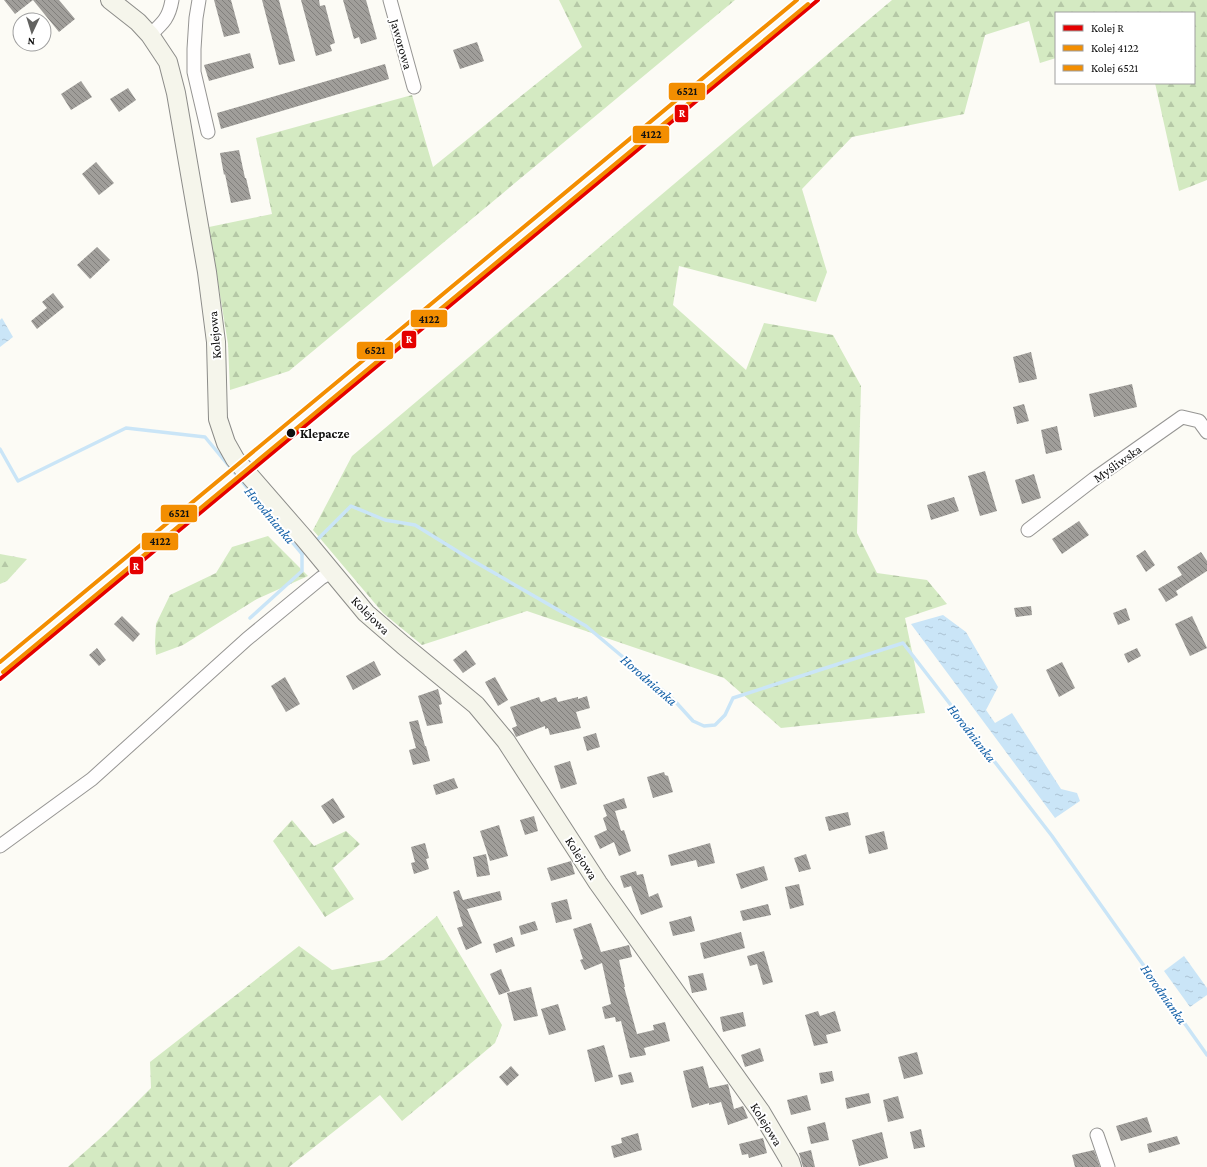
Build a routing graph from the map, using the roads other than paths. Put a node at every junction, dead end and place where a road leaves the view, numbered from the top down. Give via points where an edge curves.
1 (110, 0) edge
2 (172, 0) edge
3 (199, 0) edge
4 (390, 0) edge
5 (150, 35) junction
6 (414, 87) dead end
7 (208, 132) dead end
8 (1207, 432) edge
9 (1028, 530) dead end
10 (331, 572) junction
11 (0, 846) edge
12 (1097, 1135) dead end
13 (792, 1167) edge
14 (1108, 1167) edge

1 - 5 street, Kolejowa
2 - 5 street via 165,21
3 - 7 street via 194,72
4 - 6 street, Jaworowa
5 - 10 street, Kolejowa via 168,62 176,93 208,272 216,342 218,419 226,443 235,459
8 - 9 street, Myśliwska via 1200,421 1182,417 1094,479
10 - 11 street via 247,639 92,779
10 - 13 street, Kolejowa via 366,613 476,705 506,741 598,883 762,1112
12 - 14 street

